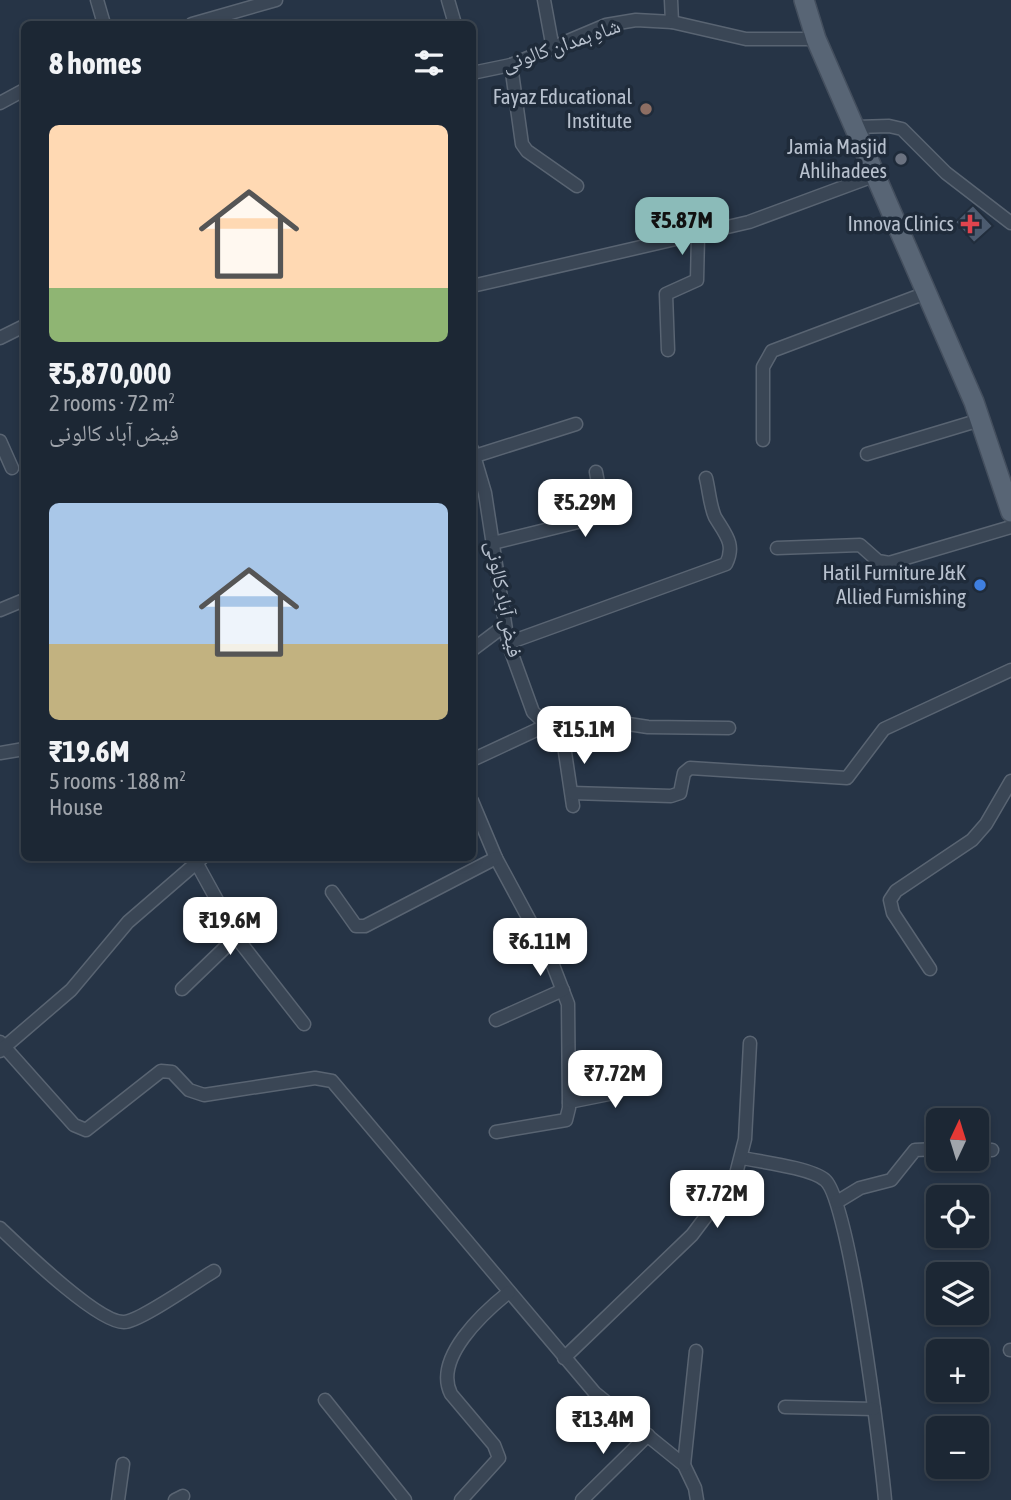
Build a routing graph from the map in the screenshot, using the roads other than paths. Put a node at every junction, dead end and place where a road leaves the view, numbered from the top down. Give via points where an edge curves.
1 (97, 0) edge
2 (222, 0) edge
3 (276, 0) edge
4 (448, 0) edge
5 (544, 0) edge
6 (671, 0) edge
7 (804, 0) edge
8 (226, 13) junction
9 (103, 21) edge
10 (210, 21) edge
11 (454, 21) edge
12 (672, 22) junction
13 (816, 39) junction
14 (553, 49) junction
15 (511, 65) junction
16 (476, 72) edge
17 (21, 92) edge
18 (0, 103) edge
19 (856, 127) junction
20 (876, 175) junction
21 (577, 186) dead end
22 (1011, 223) edge
23 (698, 236) junction
24 (476, 285) edge
25 (926, 293) junction
26 (21, 328) edge
27 (0, 338) edge
28 (668, 349) dead end
29 (980, 420) junction
30 (576, 424) dead end
31 (0, 440) edge
32 (763, 440) dead end
33 (476, 451) edge
34 (867, 454) dead end
35 (476, 459) edge
36 (12, 468) dead end
37 (596, 472) dead end
38 (706, 478) dead end
39 (485, 493) junction
40 (476, 496) edge
41 (1011, 512) edge
42 (1011, 527) edge
43 (493, 543) junction
44 (778, 548) dead end
45 (21, 601) edge
46 (0, 610) edge
47 (504, 626) junction
48 (508, 643) junction
49 (476, 647) edge
50 (1011, 670) edge
51 (547, 725) junction
52 (729, 728) dead end
53 (562, 732) junction
54 (21, 750) edge
55 (0, 753) edge
56 (476, 758) edge
57 (1011, 781) edge
58 (476, 810) edge
59 (496, 858) junction
60 (198, 861) edge
61 (200, 861) edge
62 (332, 892) dead end
63 (237, 936) junction
64 (930, 969) dead end
65 (182, 989) dead end
66 (564, 990) junction
67 (496, 1020) dead end
68 (304, 1024) dead end
69 (750, 1043) dead end
70 (1, 1047) edge
71 (648, 1077) dead end
72 (569, 1102) junction
73 (496, 1132) dead end
74 (926, 1150) edge
75 (989, 1150) edge
76 (992, 1150) dead end
77 (742, 1158) junction
78 (836, 1202) junction
79 (0, 1228) edge
80 (214, 1271) dead end
81 (509, 1292) junction
82 (696, 1351) dead end
83 (565, 1358) junction
84 (325, 1400) dead end
85 (785, 1406) dead end
86 (874, 1409) junction
87 (648, 1435) junction
88 (123, 1464) dead end
89 (684, 1465) junction
90 (118, 1500) edge
91 (405, 1500) edge
92 (461, 1500) edge
93 (582, 1500) edge
94 (697, 1500) edge
95 (885, 1500) edge

1 - 9 street
2 - 8 street
3 - 8 street
4 - 11 street
5 - 14 street
6 - 12 street
7 - 13 main road
8 - 10 street
12 - 13 street, شاہِ ہمدان کالونی via 746,39
12 - 14 street, شاہِ ہمدان کالونی via 636,20 606,25
13 - 19 main road
14 - 15 street, شاہِ ہمدان کالونی
15 - 16 street, شاہِ ہمدان کالونی
15 - 21 street via 522,144
17 - 18 street
19 - 20 main road
19 - 22 street via 902,129 946,173
20 - 23 street
20 - 25 main road
23 - 24 street
23 - 28 street via 697,280 671,290 665,300
25 - 29 main road
25 - 32 street via 772,351 763,367
26 - 27 street
29 - 34 street
29 - 41 main road
30 - 33 street
31 - 36 street
35 - 39 street, فیض آباد کالونی
37 - 43 street via 603,510 598,517
38 - 48 street via 715,516 730,539 726,564
39 - 40 street
39 - 43 street, فیض آباد کالونی
42 - 44 street via 889,564 878,561 860,545
43 - 47 street, فیض آباد کالونی
45 - 46 street
47 - 48 street, فیض آباد کالونی
47 - 49 street
48 - 51 street, فیض آباد کالونی via 533,712
50 - 53 street via 884,730 847,778 690,768 684,773 680,793 671,796 573,800
51 - 53 street
51 - 56 street
52 - 53 street via 648,727 602,720
54 - 55 street
57 - 64 street via 972,840 896,891 890,900 893,913
58 - 59 street
59 - 62 street via 365,926 356,926
59 - 66 street
60 - 70 street via 128,922 71,990
61 - 63 street
63 - 65 street
63 - 68 street
66 - 67 street
66 - 72 street via 570,1027
69 - 77 street
70 - 81 street via 74,1125 86,1130 161,1071 172,1072 190,1090 204,1095 315,1078 332,1081
71 - 72 street via 614,1093
72 - 73 street via 566,1120
74 - 78 street via 915,1150 891,1180 860,1188
75 - 76 street
77 - 78 street via 818,1175 830,1184
77 - 83 street via 735,1178 692,1235
78 - 86 street
79 - 80 street via 49,1274 116,1321 134,1320
81 - 83 street
81 - 92 street via 479,1318 448,1366 447,1384 452,1394 494,1444 499,1458
82 - 89 street
83 - 87 street via 595,1392
84 - 91 street
85 - 86 street
86 - 95 street
87 - 89 street
87 - 93 street
88 - 90 street
89 - 94 street

